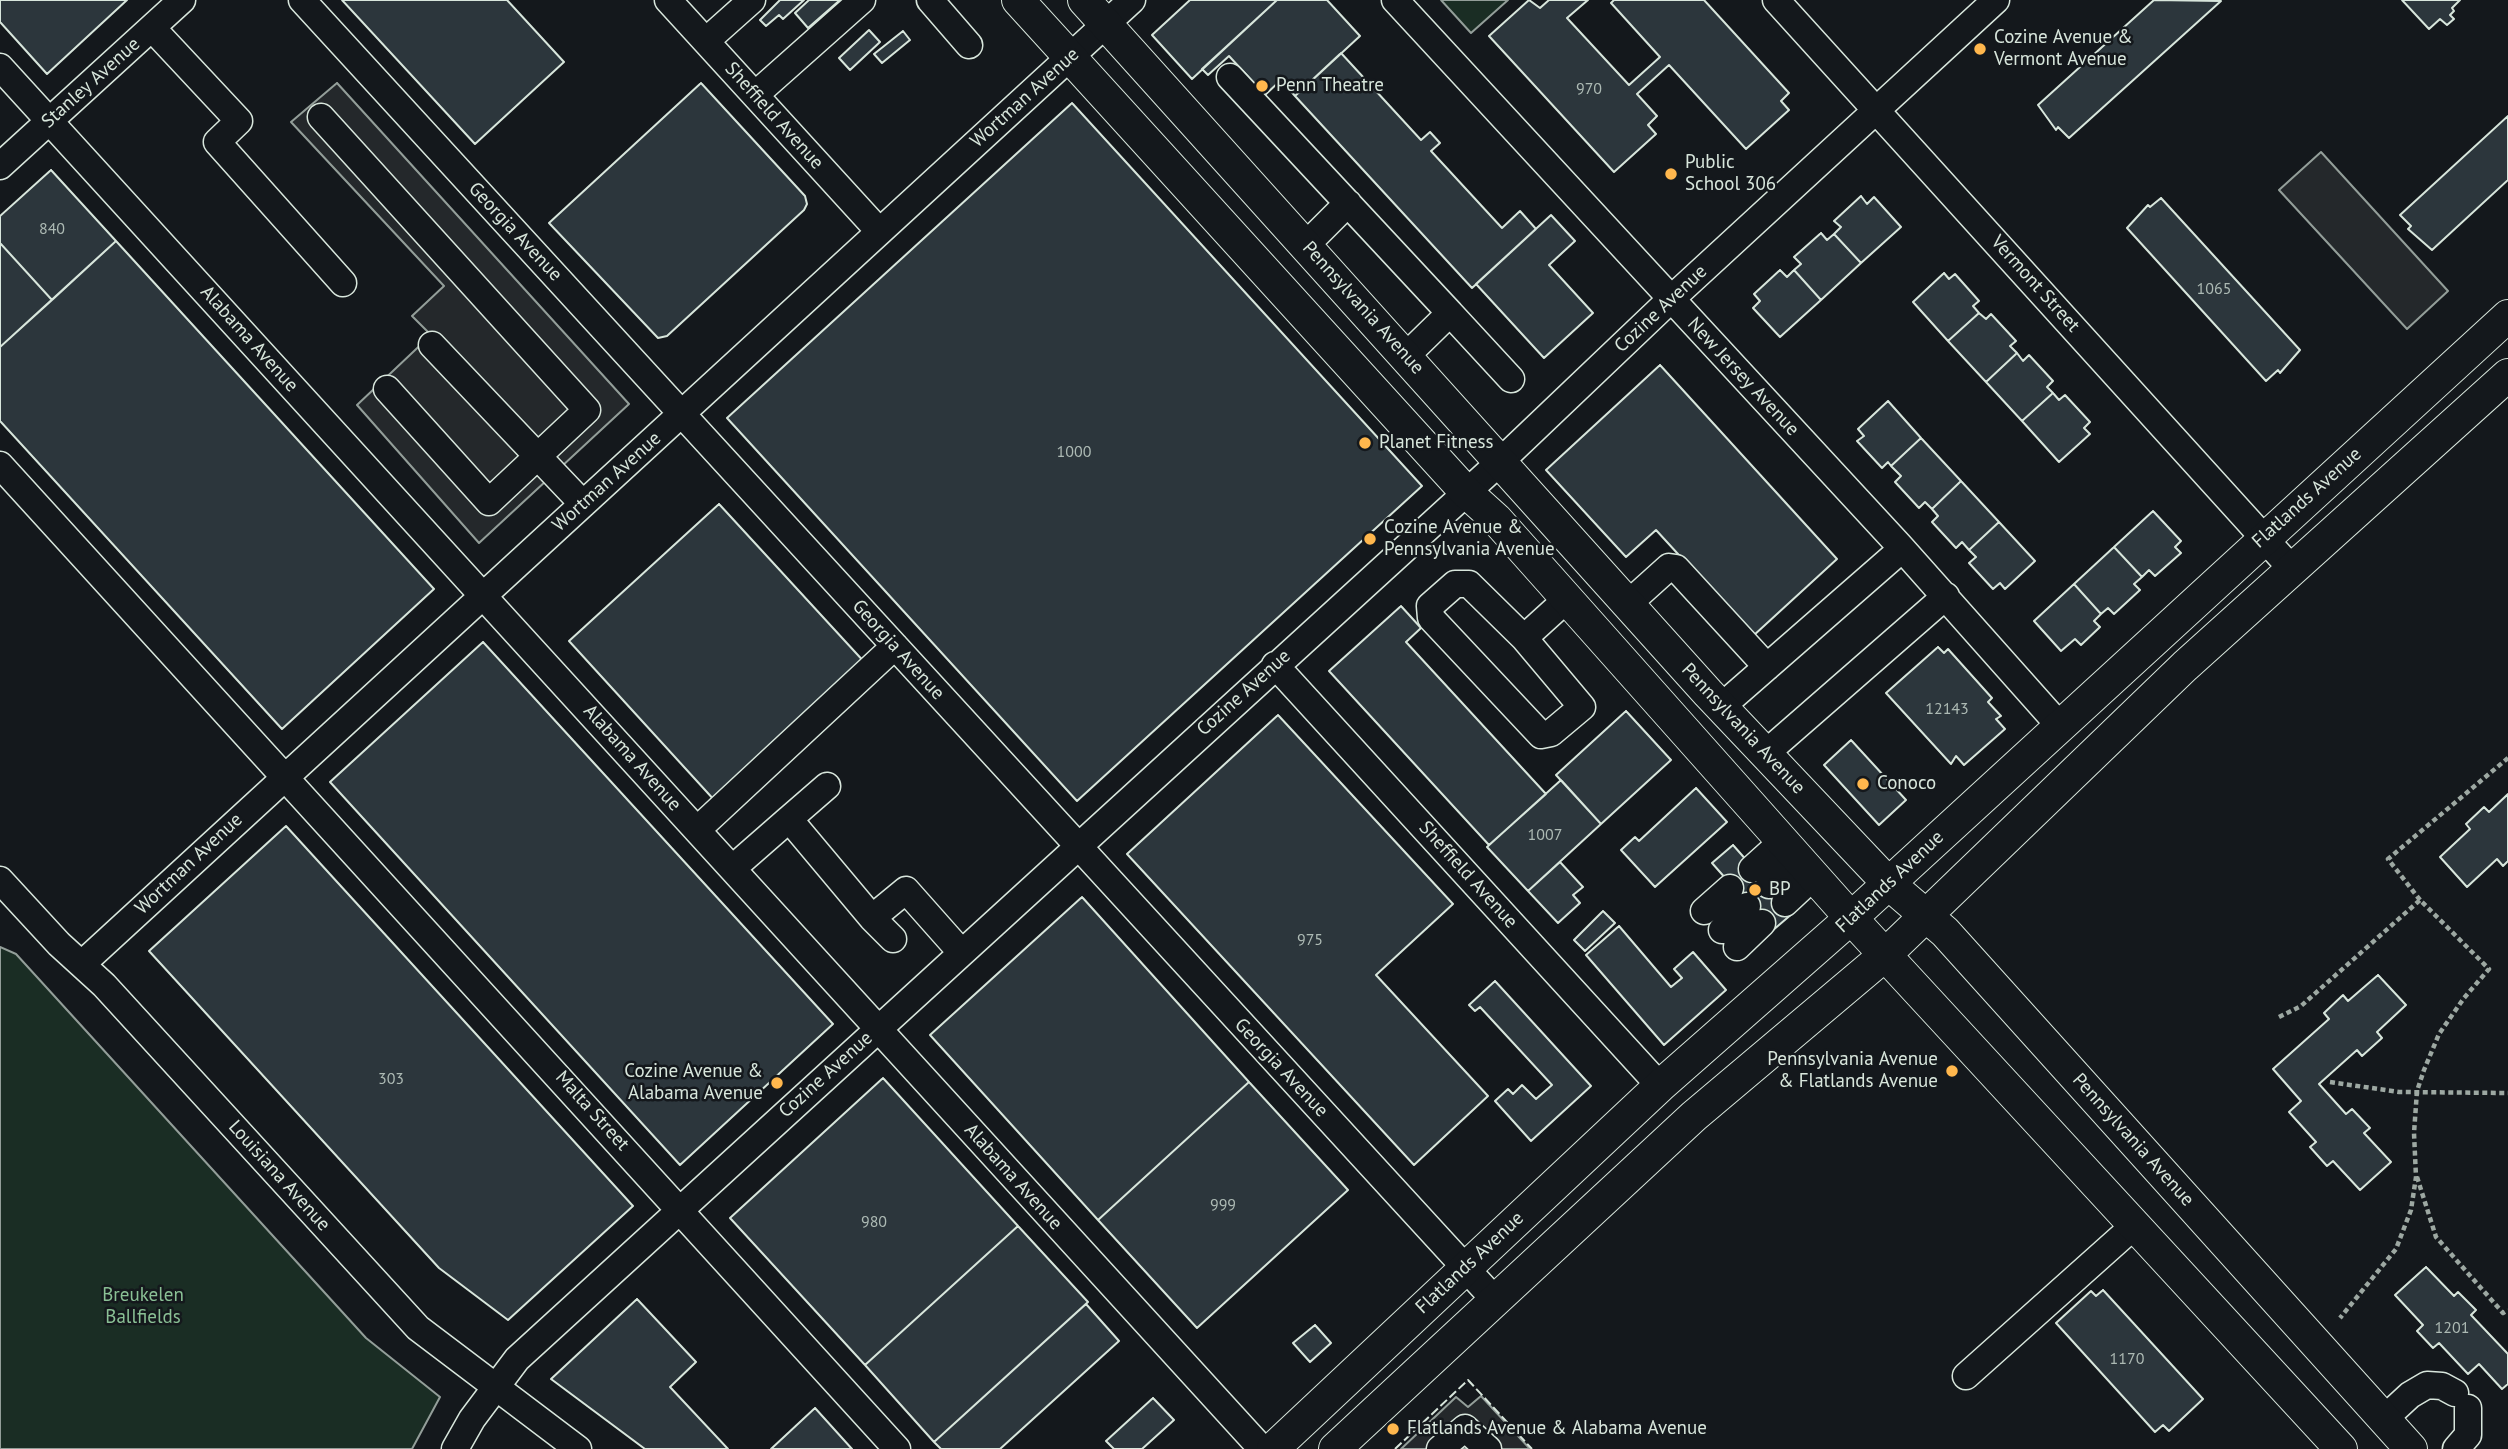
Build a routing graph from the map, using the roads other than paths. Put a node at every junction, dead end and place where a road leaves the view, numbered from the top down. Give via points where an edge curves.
1 (182, 0) edge
2 (302, 0) edge
3 (668, 0) edge
4 (752, 0) edge
5 (862, 0) edge
6 (930, 0) edge
7 (1018, 0) edge
8 (1084, 0) edge
9 (1132, 0) edge
10 (1395, 0) edge
11 (1776, 0) edge
12 (1996, 0) edge
13 (1106, 24) junction
14 (152, 28) junction
15 (706, 41) junction
16 (970, 45) dead end
17 (1070, 57) junction
18 (0, 68) edge
19 (1230, 77) dead end
20 (755, 95) junction
21 (1877, 110) junction
22 (321, 117) dead end
23 (49, 121) junction
24 (0, 166) edge
25 (1348, 203) junction
26 (879, 231) junction
27 (1306, 245) junction
28 (343, 283) dead end
29 (1670, 300) junction
30 (1450, 313) junction
31 (2508, 316) edge
32 (432, 345) dead end
33 (1406, 356) junction
34 (2508, 374) edge
35 (1511, 379) dead end
36 (387, 389) dead end
37 (682, 413) junction
38 (539, 458) junction
39 (1501, 461) junction
40 (0, 466) edge
41 (1465, 491) junction
42 (583, 504) junction
43 (2264, 537) junction
44 (1902, 549) junction
45 (2292, 569) junction
46 (483, 595) junction
47 (1946, 597) junction
48 (1568, 598) junction
49 (1629, 604) junction
50 (1524, 639) junction
51 (895, 646) junction
52 (1275, 665) junction
53 (1767, 667) junction
54 (1721, 707) junction
55 (2060, 726) junction
56 (1766, 753) junction
57 (285, 775) junction
58 (827, 786) dead end
59 (789, 819) junction
60 (697, 830) junction
61 (1077, 846) junction
62 (1798, 858) junction
63 (733, 868) junction
64 (0, 880) edge
65 (1888, 883) junction
66 (1747, 906) joint
67 (1927, 916) junction
68 (872, 918) junction
69 (1850, 918) junction
70 (893, 939) dead end
71 (961, 952) junction
72 (1885, 955) junction
73 (82, 964) junction
74 (877, 1028) junction
75 (1660, 1086) junction
76 (680, 1208) junction
77 (2135, 1225) junction
78 (1464, 1268) junction
79 (1494, 1300) junction
80 (1966, 1376) dead end
81 (494, 1387) junction
82 (2384, 1419) junction
83 (455, 1449) edge
84 (578, 1449) edge
85 (897, 1449) edge
86 (1262, 1449) edge
87 (1273, 1449) edge
88 (1335, 1449) edge
89 (1440, 1449) edge
90 (1488, 1449) edge
91 (2341, 1449) edge
92 (2411, 1449) edge
93 (2456, 1449) edge

1 - 14 street, Stanley Avenue
2 - 37 street, Georgia Avenue
3 - 15 street, Sheffield Avenue
4 - 15 street
5 - 20 street
6 - 16 street
7 - 17 main road
8 - 13 main road, Pennsylvania Avenue
9 - 13 street, Wortman Avenue
10 - 29 street, New Jersey Avenue
11 - 21 street, Vermont Street
12 - 21 street, Cozine Avenue
13 - 17 street, Wortman Avenue
13 - 27 main road, Pennsylvania Avenue
14 - 23 street, Stanley Avenue
14 - 28 street via 239,121 217,142
15 - 20 street, Sheffield Avenue
17 - 26 street, Wortman Avenue
17 - 41 main road
18 - 23 street, Alabama Avenue
19 - 25 street
20 - 26 street, Sheffield Avenue
21 - 29 street, Cozine Avenue
21 - 43 street, Vermont Street
22 - 38 street via 587,410
23 - 24 street, Stanley Avenue
23 - 46 street, Alabama Avenue
25 - 27 street
25 - 30 street
26 - 37 street, Wortman Avenue
27 - 33 main road, Pennsylvania Avenue
29 - 39 street, Cozine Avenue
29 - 44 street, New Jersey Avenue
30 - 33 street
30 - 35 street
31 - 43 main road, Flatlands Avenue
32 - 38 street
33 - 39 main road, Pennsylvania Avenue
34 - 45 main road
36 - 38 street via 489,502
37 - 42 street, Wortman Avenue
37 - 51 street, Georgia Avenue
38 - 42 street
39 - 41 street, Cozine Avenue
39 - 49 main road, Pennsylvania Avenue
40 - 57 street, Malta Street
41 - 48 main road
41 - 52 street, Cozine Avenue
42 - 46 street, Wortman Avenue
43 - 45 street, Vermont Street
43 - 55 main road, Flatlands Avenue
44 - 47 street, New Jersey Avenue
44 - 53 street
45 - 67 main road
46 - 57 street, Wortman Avenue
46 - 60 street, Alabama Avenue
47 - 55 street, New Jersey Avenue
47 - 56 street
48 - 50 street
48 - 62 main road
49 - 53 street via 1669,567 1675,568
49 - 54 main road, Pennsylvania Avenue
50 - 50 street via 1469,584 1455,584 1430,606 1431,618 1528,723 1541,735 1551,733 1582,707
51 - 60 street
51 - 61 street, Georgia Avenue
52 - 61 street, Cozine Avenue
52 - 75 street, Sheffield Avenue
53 - 54 street
54 - 56 main road, Pennsylvania Avenue
55 - 65 main road, Flatlands Avenue
56 - 65 main road, Pennsylvania Avenue
57 - 73 street, Wortman Avenue
57 - 76 street, Malta Street
58 - 59 street
59 - 63 street
59 - 68 street
60 - 63 street, Alabama Avenue
61 - 71 street, Cozine Avenue
61 - 78 street, Georgia Avenue
62 - 62 street via 1769,885
62 - 69 main road
63 - 74 street, Alabama Avenue
64 - 73 street, Louisiana Avenue
65 - 67 main road, Pennsylvania Avenue
65 - 69 main road, Flatlands Avenue
66 - 66 street via 1721,929
67 - 72 main road
67 - 82 main road, Pennsylvania Avenue
68 - 70 street
68 - 71 street via 906,890
69 - 72 main road
69 - 75 main road, Flatlands Avenue
71 - 74 street, Cozine Avenue
72 - 77 main road
72 - 79 main road via 1694,1116
73 - 81 street, Louisiana Avenue via 418,1328
74 - 76 street, Cozine Avenue
74 - 86 street, Alabama Avenue
75 - 78 main road, Flatlands Avenue
76 - 81 street, Cozine Avenue via 517,1359
76 - 85 street, Malta Street
77 - 80 street
77 - 91 main road
78 - 79 street, Georgia Avenue
78 - 87 main road, Flatlands Avenue
79 - 88 main road
81 - 83 street, Cozine Avenue
81 - 84 street, Louisiana Avenue
82 - 92 main road, Pennsylvania Avenue
82 - 93 street via 2427,1385 2442,1386 2461,1401 2468,1435
89 - 90 street via 1465,1428

